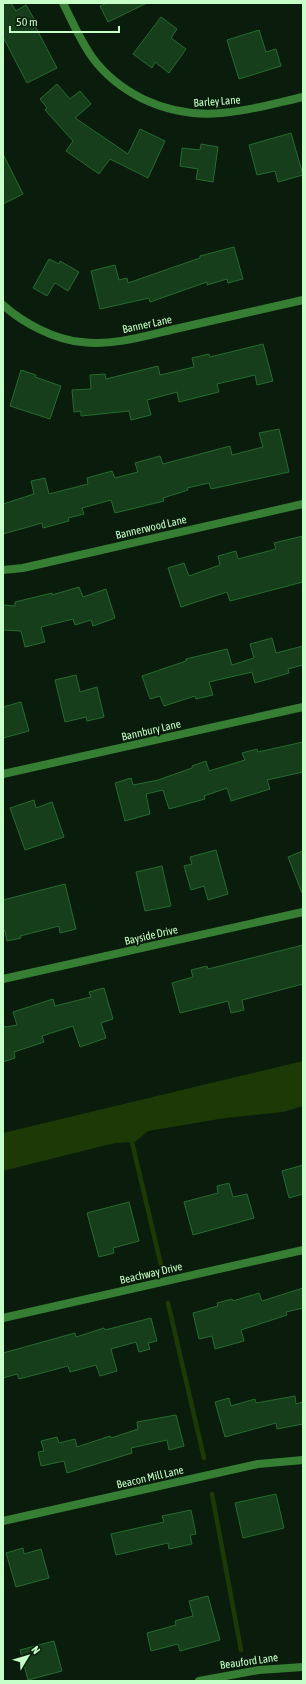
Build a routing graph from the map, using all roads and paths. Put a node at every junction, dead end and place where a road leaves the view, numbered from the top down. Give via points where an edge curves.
1 (63, 3) edge
2 (303, 97) edge
3 (303, 300) edge
4 (3, 305) edge
5 (303, 504) edge
6 (3, 570) edge
7 (303, 707) edge
8 (3, 774) edge
9 (303, 912) edge
10 (3, 979) edge
11 (303, 1250) edge
12 (3, 1318) edge
13 (303, 1460) edge
14 (3, 1521) edge
15 (303, 1667) edge
16 (199, 1681) edge

1 - 2 street, Barley Lane via 97,64 120,85 152,103 178,112 208,115 242,111
3 - 4 street, Banner Lane via 132,339 93,343 68,340 42,330
5 - 6 street, Bannerwood Lane via 23,568
7 - 8 street, Bannbury Lane
9 - 10 street, Bayside Drive
11 - 12 street, Beachway Drive
13 - 14 street, Beacon Mill Lane via 258,1464
15 - 16 street, Beauford Lane via 259,1670

